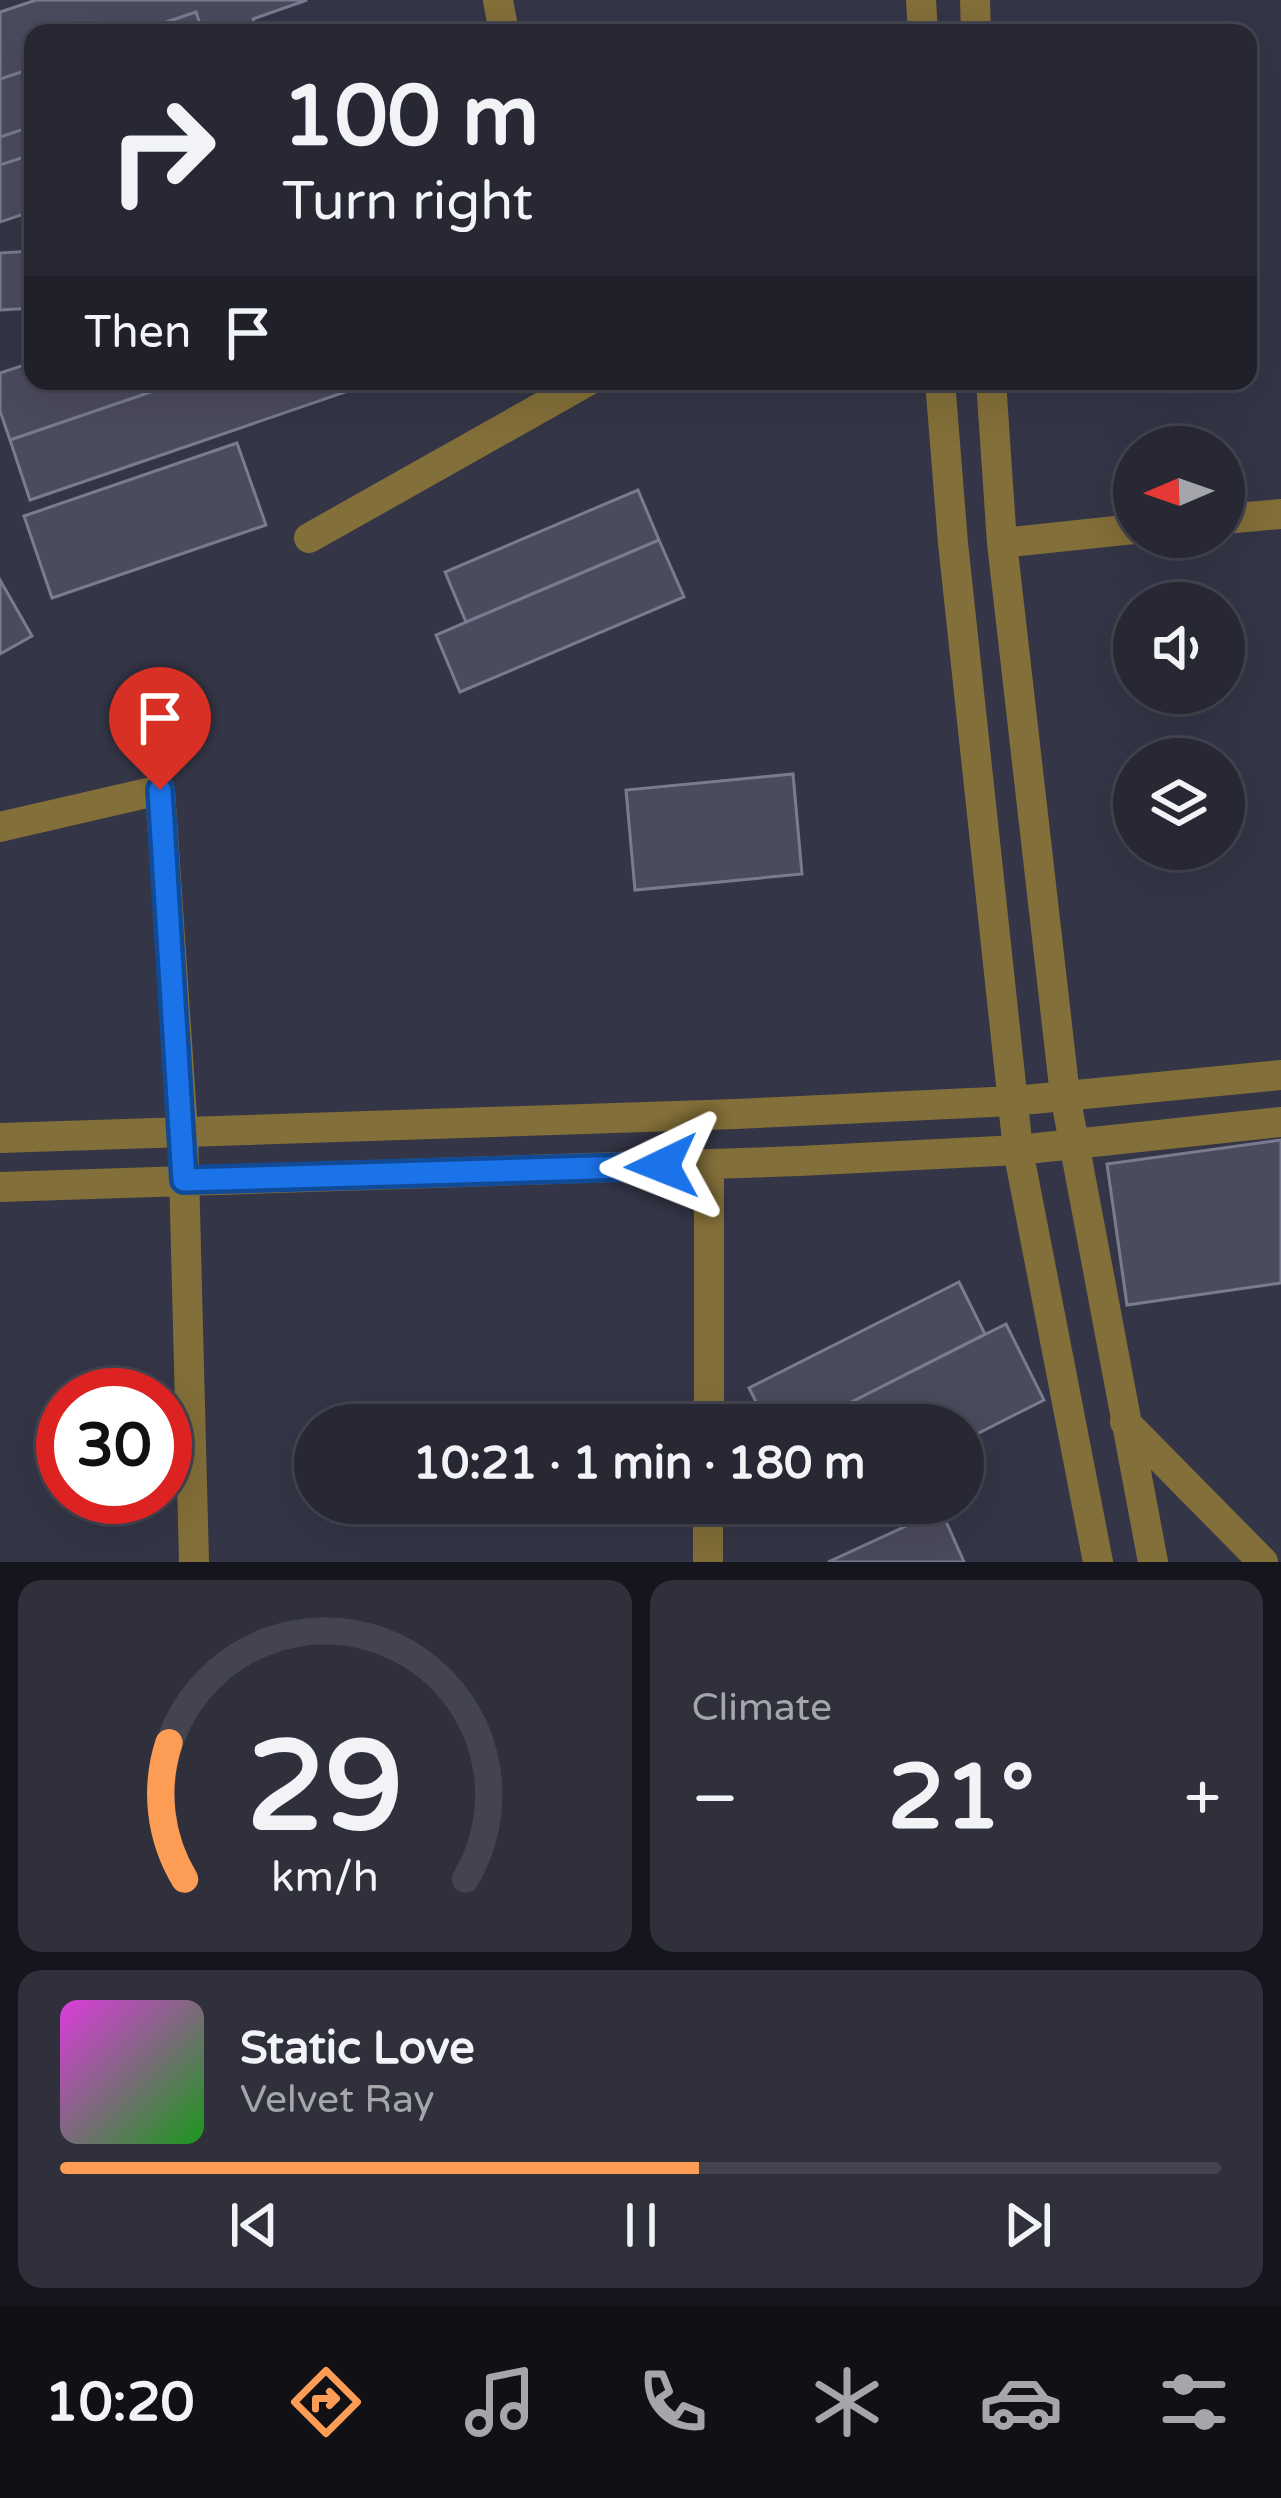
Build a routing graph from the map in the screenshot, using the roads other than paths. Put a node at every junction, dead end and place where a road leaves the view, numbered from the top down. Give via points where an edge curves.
1 (567, 390) edge
2 (941, 390) edge
3 (992, 390) edge
4 (1281, 514) edge
5 (1245, 518) edge
6 (1113, 531) edge
7 (309, 538) dead end
8 (1003, 543) junction
9 (0, 827) edge
10 (1281, 1075) edge
11 (1065, 1095) junction
12 (1012, 1101) junction
13 (1281, 1122) edge
14 (183, 1132) junction
15 (0, 1138) edge
16 (1072, 1144) junction
17 (1018, 1150) junction
18 (709, 1164) junction
19 (184, 1180) junction
20 (0, 1187) edge
21 (709, 1404) edge
22 (1125, 1422) junction
23 (709, 1524) edge
24 (194, 1562) edge
25 (708, 1562) edge
26 (1098, 1562) edge
27 (1153, 1562) edge
28 (1263, 1562) edge

1 - 7 street
2 - 12 street
3 - 8 street
4 - 5 street
6 - 8 street
8 - 11 street
9 - 14 street via 160,790
10 - 11 street
11 - 12 street
11 - 16 street
12 - 14 street
12 - 17 street
13 - 16 street
14 - 15 street
14 - 19 street
16 - 17 street
16 - 22 street
17 - 18 street
17 - 26 street
18 - 19 street
18 - 21 street
19 - 20 street
19 - 24 street
22 - 27 street
22 - 28 street
23 - 25 street

